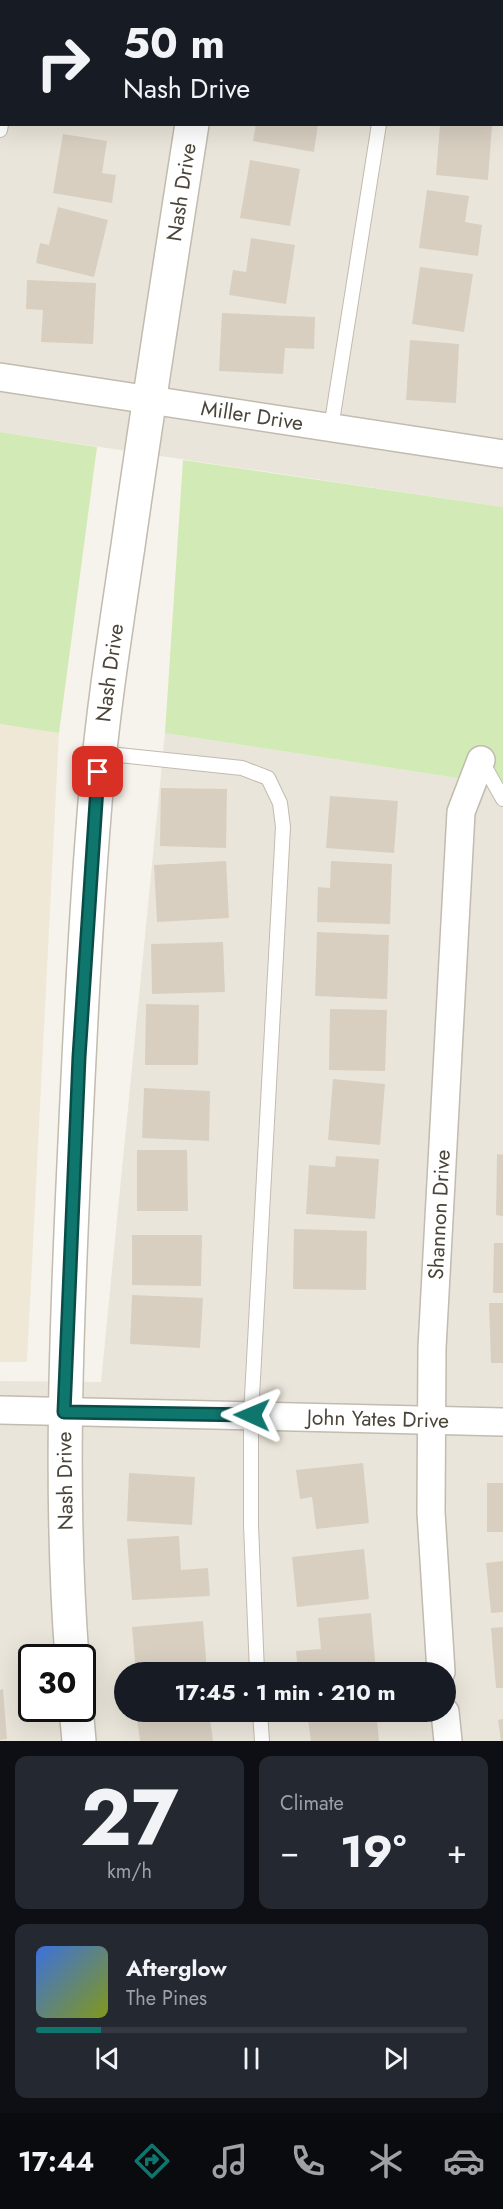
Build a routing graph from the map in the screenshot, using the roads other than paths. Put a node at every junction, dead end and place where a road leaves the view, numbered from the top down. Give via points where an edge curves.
1 (192, 126) edge
2 (379, 126) edge
3 (0, 377) edge
4 (148, 400) junction
5 (331, 428) junction
6 (503, 454) edge
7 (100, 753) junction
8 (481, 760) joint
9 (503, 799) edge
10 (0, 1410) edge
11 (64, 1412) junction
12 (252, 1415) junction
13 (431, 1421) junction
14 (503, 1422) edge
15 (71, 1644) edge
16 (257, 1662) edge
17 (440, 1662) edge
18 (77, 1722) edge
19 (261, 1722) edge
20 (445, 1722) edge
21 (79, 1741) edge
22 (262, 1741) edge
23 (448, 1741) edge

1 - 4 street, Nash Drive
2 - 5 lane
3 - 4 street, Miller Drive
4 - 5 street, Miller Drive
4 - 7 street, Nash Drive
5 - 6 street, Miller Drive
7 - 11 street, Nash Drive via 79,1057
7 - 12 lane via 242,768 268,778 280,803 283,827
8 - 9 lane
8 - 13 street, Shannon Drive via 461,812 432,1336
10 - 11 street, John Yates Drive
11 - 12 street, John Yates Drive
11 - 15 street, Nash Drive
12 - 13 street, John Yates Drive
12 - 16 lane via 251,1525
13 - 14 street, John Yates Drive
13 - 17 street, Shannon Drive via 431,1512
18 - 21 street
19 - 22 lane
20 - 23 street

